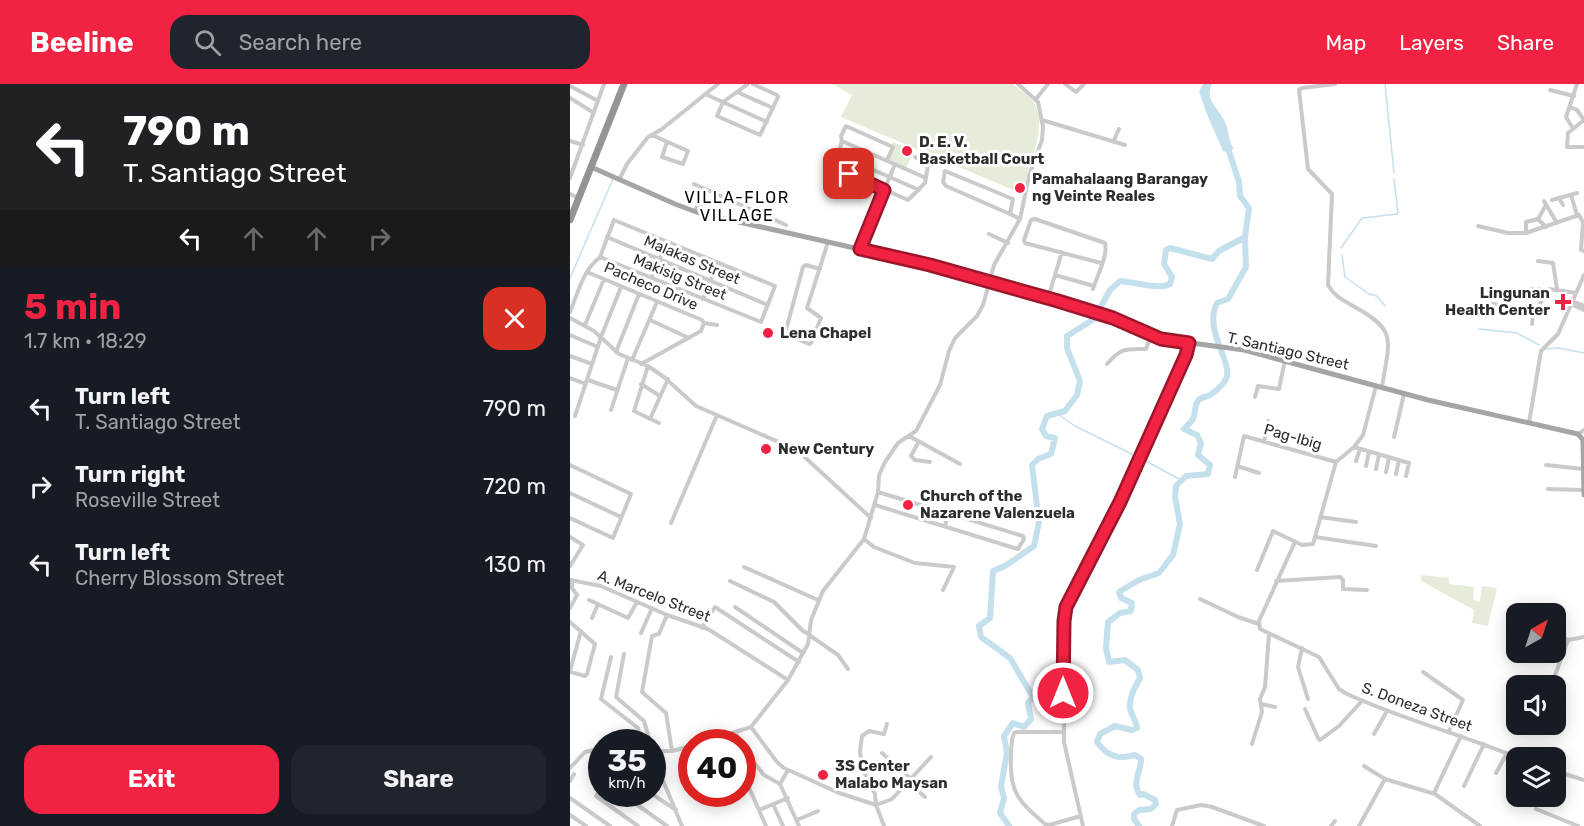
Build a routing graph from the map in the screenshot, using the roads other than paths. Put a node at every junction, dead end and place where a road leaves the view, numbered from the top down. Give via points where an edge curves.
1 (604, 84) edge
2 (624, 84) edge
3 (718, 84) edge
4 (748, 84) edge
5 (753, 84) edge
6 (1018, 84) edge
7 (1048, 84) edge
8 (1065, 84) edge
9 (1084, 84) edge
10 (1335, 84) edge
11 (1577, 84) edge
12 (570, 86) edge
13 (1550, 90) dead end
14 (737, 92) junction
15 (704, 94) junction
16 (1574, 96) junction
17 (570, 98) edge
18 (1035, 99) junction
19 (598, 101) junction
20 (723, 102) junction
21 (1570, 107) junction
22 (773, 108) junction
23 (594, 113) junction
24 (1041, 120) junction
25 (1584, 120) edge
26 (767, 122) junction
27 (1572, 128) junction
28 (1119, 129) dead end
29 (651, 135) junction
30 (570, 141) edge
31 (842, 141) junction
32 (1114, 141) junction
33 (667, 142) junction
34 (583, 145) junction
35 (1125, 145) dead end
36 (1584, 147) edge
37 (837, 154) junction
38 (915, 157) dead end
39 (887, 160) junction
40 (895, 164) junction
41 (591, 167) junction
42 (570, 178) edge
43 (620, 178) junction
44 (890, 178) junction
45 (926, 178) junction
46 (694, 184) dead end
47 (705, 190) junction
48 (884, 190) junction
49 (919, 190) junction
50 (1577, 193) dead end
51 (570, 194) edge
52 (1571, 195) junction
53 (578, 198) junction
54 (1558, 198) junction
55 (1552, 200) dead end
56 (1563, 205) dead end
57 (697, 212) junction
58 (1010, 214) junction
59 (1577, 215) junction
60 (768, 218) junction
61 (1020, 219) junction
62 (1538, 219) junction
63 (570, 220) edge
64 (1557, 223) junction
65 (786, 225) dead end
66 (1479, 226) dead end
67 (1546, 226) junction
68 (766, 228) junction
69 (1526, 233) junction
70 (989, 234) dead end
71 (607, 237) junction
72 (667, 242) junction
73 (828, 242) junction
74 (1008, 243) junction
75 (860, 249) junction
76 (1583, 250) edge
77 (1062, 252) junction
78 (600, 257) junction
79 (660, 259) junction
80 (1538, 261) dead end
81 (1101, 263) junction
82 (717, 264) junction
83 (819, 269) junction
84 (587, 272) junction
85 (1055, 275) junction
86 (1584, 275) edge
87 (651, 278) junction
88 (604, 279) junction
89 (711, 282) junction
90 (990, 282) junction
91 (621, 286) junction
92 (1532, 289) dead end
93 (1549, 289) junction
94 (1557, 289) junction
95 (1576, 293) junction
96 (639, 294) junction
97 (1048, 298) junction
98 (703, 300) junction
99 (657, 302) junction
100 (1487, 303) dead end
101 (1572, 303) junction
102 (768, 305) junction
103 (1584, 308) edge
104 (1535, 311) junction
105 (570, 312) edge
106 (570, 318) edge
107 (650, 320) junction
108 (704, 323) junction
109 (1532, 324) dead end
110 (585, 325) junction
111 (717, 325) dead end
112 (570, 335) edge
113 (1151, 335) junction
114 (601, 337) junction
115 (689, 338) junction
116 (1189, 343) junction
117 (598, 347) junction
118 (616, 352) junction
119 (570, 356) edge
120 (630, 359) junction
121 (1285, 360) junction
122 (592, 364) junction
123 (641, 364) junction
124 (1107, 364) dead end
125 (648, 366) junction
126 (570, 378) edge
127 (668, 379) junction
128 (587, 382) junction
129 (641, 384) junction
130 (1379, 386) junction
131 (617, 390) junction
132 (1404, 393) junction
133 (660, 396) junction
134 (1256, 397) dead end
135 (611, 410) dead end
136 (717, 415) junction
137 (574, 416) dead end
138 (650, 419) junction
139 (1268, 421) dead end
140 (659, 423) dead end
141 (1529, 424) junction
142 (1584, 430) edge
143 (1578, 434) junction
144 (909, 436) junction
145 (1394, 437) dead end
146 (1264, 442) junction
147 (918, 443) junction
148 (1354, 447) junction
149 (1360, 449) junction
150 (1369, 452) junction
151 (1379, 455) junction
152 (1389, 458) junction
153 (1399, 460) junction
154 (1356, 461) dead end
155 (930, 462) dead end
156 (1336, 462) junction
157 (960, 464) dead end
158 (570, 465) edge
159 (1546, 465) dead end
160 (1237, 466) junction
161 (1366, 466) dead end
162 (1376, 468) dead end
163 (1583, 469) edge
164 (1386, 472) dead end
165 (1259, 473) dead end
166 (1395, 474) dead end
167 (1406, 476) dead end
168 (1235, 477) dead end
169 (1548, 489) dead end
170 (1583, 490) edge
171 (878, 492) junction
172 (570, 493) edge
173 (1584, 495) edge
174 (875, 505) junction
175 (948, 513) junction
176 (621, 517) junction
177 (1320, 517) junction
178 (570, 518) edge
179 (871, 518) junction
180 (1356, 522) dead end
181 (671, 523) dead end
182 (945, 526) junction
183 (570, 537) edge
184 (1315, 537) junction
185 (864, 539) junction
186 (1295, 542) junction
187 (1376, 546) dead end
188 (572, 558) edge
189 (570, 566) edge
190 (744, 567) dead end
191 (1257, 570) dead end
192 (571, 580) edge
193 (729, 581) dead end
194 (1276, 581) junction
195 (943, 590) dead end
196 (1367, 590) dead end
197 (1200, 599) dead end
198 (589, 600) dead end
199 (818, 600) junction
200 (637, 602) junction
201 (598, 604) junction
202 (735, 607) dead end
203 (570, 608) edge
204 (652, 608) junction
205 (667, 615) junction
206 (592, 618) dead end
207 (570, 622) edge
208 (1259, 626) junction
209 (702, 627) junction
210 (581, 631) junction
211 (641, 633) dead end
212 (1269, 634) junction
213 (809, 636) junction
214 (1584, 637) edge
215 (1568, 640) joint
216 (1302, 648) junction
217 (804, 653) junction
218 (624, 654) dead end
219 (611, 657) dead end
220 (799, 662) junction
221 (848, 669) dead end
222 (570, 672) edge
223 (1423, 672) dead end
224 (1555, 675) edge
225 (788, 680) junction
226 (1308, 699) dead end
227 (1362, 701) junction
228 (1261, 704) junction
229 (1275, 707) dead end
230 (1305, 709) dead end
231 (1387, 711) junction
232 (886, 724) dead end
233 (751, 727) junction
234 (638, 729) edge
235 (646, 729) edge
236 (746, 729) edge
237 (1449, 731) junction
238 (1063, 732) junction
239 (1374, 734) dead end
240 (1461, 736) junction
241 (1252, 744) dead end
242 (1484, 744) junction
243 (678, 750) edge
244 (666, 751) edge
245 (672, 751) junction
246 (588, 752) edge
247 (882, 753) dead end
248 (1506, 753) edge
249 (1506, 755) edge
250 (931, 757) dead end
251 (756, 766) edge
252 (1364, 766) dead end
253 (570, 768) edge
254 (788, 770) junction
255 (1496, 773) dead end
256 (574, 774) dead end
257 (1566, 774) edge
258 (1385, 779) junction
259 (909, 780) junction
260 (1584, 780) edge
261 (570, 781) edge
262 (780, 784) junction
263 (1464, 786) dead end
264 (666, 789) edge
265 (1434, 793) junction
266 (925, 797) dead end
267 (570, 798) edge
268 (788, 798) junction
269 (666, 803) edge
270 (756, 803) edge
271 (773, 804) junction
272 (876, 805) junction
273 (611, 807) edge
274 (640, 807) edge
275 (1536, 809) dead end
276 (676, 810) junction
277 (759, 810) junction
278 (818, 811) dead end
279 (570, 815) edge
280 (1081, 816) junction
281 (797, 820) junction
282 (1335, 821) dead end
283 (586, 826) edge
284 (610, 826) edge
285 (638, 826) edge
286 (667, 826) edge
287 (682, 826) edge
288 (766, 826) edge
289 (783, 826) edge
290 (799, 826) edge
291 (884, 826) edge
292 (1083, 826) edge
293 (1172, 826) edge
294 (1264, 826) edge
295 (1331, 826) edge
296 (1359, 826) edge
297 (1480, 826) edge
298 (1577, 826) edge

1 - 19 street
2 - 41 highway
3 - 15 street
4 - 14 street
5 - 22 street via 777,95
6 - 18 street
7 - 18 street
8 - 9 street via 1076,92
10 - 130 street via 1299,90 1308,169 1332,194 1328,285 1341,300 1382,324 1388,340
11 - 16 street
12 - 19 street
13 - 16 street
14 - 20 street
14 - 22 street
15 - 20 street
15 - 29 street
16 - 21 street
17 - 23 street
18 - 24 street
19 - 23 street
20 - 26 street
20 - 26 street via 718,117 760,135
21 - 25 street
21 - 27 street via 1566,118
22 - 26 street
23 - 34 street
24 - 32 street
24 - 61 street via 1042,140
25 - 27 street
27 - 36 street via 1567,135 1569,148
28 - 32 street
29 - 33 street
29 - 43 street
30 - 34 street
31 - 37 street
31 - 39 street
31 - 39 street via 846,126 893,147
32 - 35 street
33 - 33 street via 688,151 683,164 662,157
34 - 42 street
37 - 44 street
37 - 48 street via 831,166
38 - 45 street via 928,164
39 - 40 street
40 - 44 street
40 - 45 street
41 - 43 main road, T. Santiago Street
41 - 53 highway
43 - 57 main road, T. Santiago Street
44 - 48 street
44 - 49 street
45 - 49 street
46 - 47 street
47 - 57 street
47 - 60 street
48 - 49 street via 908,200
48 - 75 street
50 - 52 street
51 - 53 street
52 - 54 street
52 - 59 street
53 - 63 highway
54 - 55 street
54 - 56 street
57 - 68 main road, T. Santiago Street
58 - 58 street via 946,186 945,171 1013,199
58 - 61 street
59 - 64 street
59 - 76 street via 1583,222
60 - 65 street
60 - 68 street
61 - 74 street
62 - 64 street via 1545,203
62 - 67 street
62 - 69 street via 1526,222
64 - 67 street
66 - 69 street
67 - 69 street
68 - 73 main road, T. Santiago Street
70 - 74 street
71 - 72 street via 614,220
71 - 78 street
71 - 79 street, Malakas Street
72 - 79 street
72 - 82 street
73 - 75 main road, T. Santiago Street
73 - 83 street
74 - 90 street via 994,265
75 - 90 main road, T. Santiago Street
77 - 81 street
77 - 81 street via 1025,243 1031,220 1105,243
77 - 85 street
78 - 84 street
78 - 87 street, Makisig Street
79 - 87 street
79 - 89 street, Malakas Street
80 - 94 street via 1553,263
81 - 85 street via 1093,288
82 - 89 street
82 - 102 street via 775,287
83 - 83 street via 803,267 785,333 809,344 821,317 807,308
84 - 88 street, Pacheco Drive
84 - 105 street
85 - 97 street
86 - 95 street
87 - 98 street, Makisig Street
88 - 91 street, Pacheco Drive
88 - 110 street
89 - 98 street
89 - 102 street, Malakas Street
90 - 97 main road, T. Santiago Street
90 - 144 street via 977,316 955,338 928,412
91 - 96 street, Pacheco Drive
91 - 114 street
92 - 93 street
93 - 94 street
93 - 104 street
94 - 95 street
95 - 101 street
96 - 99 street, Pacheco Drive
96 - 118 street
97 - 113 main road, T. Santiago Street
98 - 102 street, Makisig Street via 761,322
99 - 107 street
99 - 108 street, Pacheco Drive
100 - 104 street
101 - 103 street
101 - 141 street via 1558,333 1541,351
104 - 109 street
106 - 110 street
107 - 115 street
107 - 120 street
108 - 111 street, Pacheco Drive
108 - 115 street via 701,331
110 - 114 street
112 - 117 street
113 - 116 main road, T. Santiago Street
113 - 124 street via 1146,349 1125,348
114 - 117 street
114 - 118 street
115 - 123 street
116 - 121 main road, T. Santiago Street
116 - 238 street via 1120,502 1066,607
117 - 122 street
118 - 120 street
119 - 122 street
120 - 123 street
120 - 131 street
121 - 130 main road, T. Santiago Street
121 - 134 street via 1279,389 1258,386
122 - 128 street
123 - 125 street
125 - 127 street
125 - 129 street
126 - 128 street
127 - 133 street
127 - 136 street via 696,406
128 - 131 street
128 - 137 street
129 - 133 street
129 - 138 street via 634,411
130 - 132 main road, T. Santiago Street
130 - 148 street via 1361,439
131 - 135 street
132 - 141 main road, T. Santiago Street
132 - 145 street
133 - 138 street
136 - 179 street via 797,450
136 - 181 street
138 - 140 street
139 - 146 street
141 - 143 main road, T. Santiago Street
142 - 143 street
143 - 163 main road via 1583,440
144 - 147 street
144 - 171 street via 886,459 879,475
146 - 156 street, Pag-Ibig
146 - 160 street, Pag-Ibig via 1244,436
147 - 155 street via 911,456
147 - 157 street
148 - 149 street
148 - 156 street
149 - 150 street
149 - 154 street
150 - 151 street
150 - 161 street
151 - 152 street
151 - 162 street
152 - 153 street
152 - 164 street
153 - 166 street
153 - 167 street via 1409,463
156 - 177 street
158 - 176 street via 630,494
159 - 163 street
160 - 165 street
160 - 168 street
163 - 170 main road
169 - 170 street
170 - 173 main road
171 - 174 street
171 - 175 street
172 - 176 street
174 - 179 street
174 - 182 street
175 - 182 street
175 - 182 street via 1024,539 1018,549
176 - 178 street via 613,538
177 - 180 street
177 - 184 street
179 - 185 street
183 - 188 street via 583,544
184 - 186 street via 1312,545
184 - 187 street
185 - 195 street via 915,563 954,567
185 - 199 street
186 - 191 street via 1273,531
186 - 194 street
188 - 189 street
190 - 199 street
192 - 200 street, A. Marcelo Street via 601,586
192 - 203 street via 577,595
193 - 213 street via 774,602
194 - 196 street via 1340,576 1343,589
194 - 208 street
197 - 208 street, S. Doneza Street
198 - 201 street
199 - 213 street
200 - 201 street via 628,618
200 - 204 street, A. Marcelo Street
201 - 206 street
202 - 217 street
204 - 205 street, A. Marcelo Street
204 - 211 street
205 - 209 street, A. Marcelo Street
205 - 245 street via 659,634 652,636 642,692 666,712
207 - 210 street
208 - 212 street, S. Doneza Street
209 - 220 street via 714,608
209 - 225 street, A. Marcelo Street
210 - 222 street
210 - 222 street via 596,644 587,675
212 - 216 street, S. Doneza Street
212 - 228 street
213 - 217 street
213 - 221 street via 838,655
214 - 215 street
215 - 224 street
216 - 226 street via 1298,667
216 - 227 street, S. Doneza Street via 1322,659 1341,690
217 - 220 street
218 - 235 street via 616,697 644,721
219 - 234 street via 601,699
220 - 225 street
223 - 237 street via 1463,700
225 - 233 street
227 - 230 street via 1320,740
227 - 231 street, S. Doneza Street
228 - 229 street
228 - 241 street
231 - 237 street, S. Doneza Street
231 - 239 street
232 - 272 street via 884,734 869,731 862,736 860,752
233 - 236 street
233 - 254 street via 777,762
237 - 240 street, S. Doneza Street
238 - 280 street
238 - 280 street via 1014,733 1011,774 1021,802 1045,824
240 - 242 street, S. Doneza Street
240 - 265 street
242 - 248 street, S. Doneza Street
242 - 263 street
243 - 245 street
244 - 245 street
246 - 253 street
247 - 259 street
249 - 255 street
250 - 259 street
251 - 262 street
252 - 258 street
254 - 262 street
254 - 272 street
256 - 261 street
257 - 260 street
258 - 265 street
258 - 296 street
259 - 266 street
259 - 272 street via 892,799
262 - 268 street
264 - 276 street
265 - 297 street
267 - 284 street
268 - 271 street
268 - 281 street
269 - 276 street
270 - 277 street
271 - 277 street
271 - 289 street
272 - 291 street
273 - 285 street
274 - 286 street
275 - 298 street
276 - 287 street
277 - 288 street
278 - 281 street
279 - 283 street
280 - 292 street
281 - 290 street
282 - 295 street
293 - 294 street via 1177,810 1201,805

